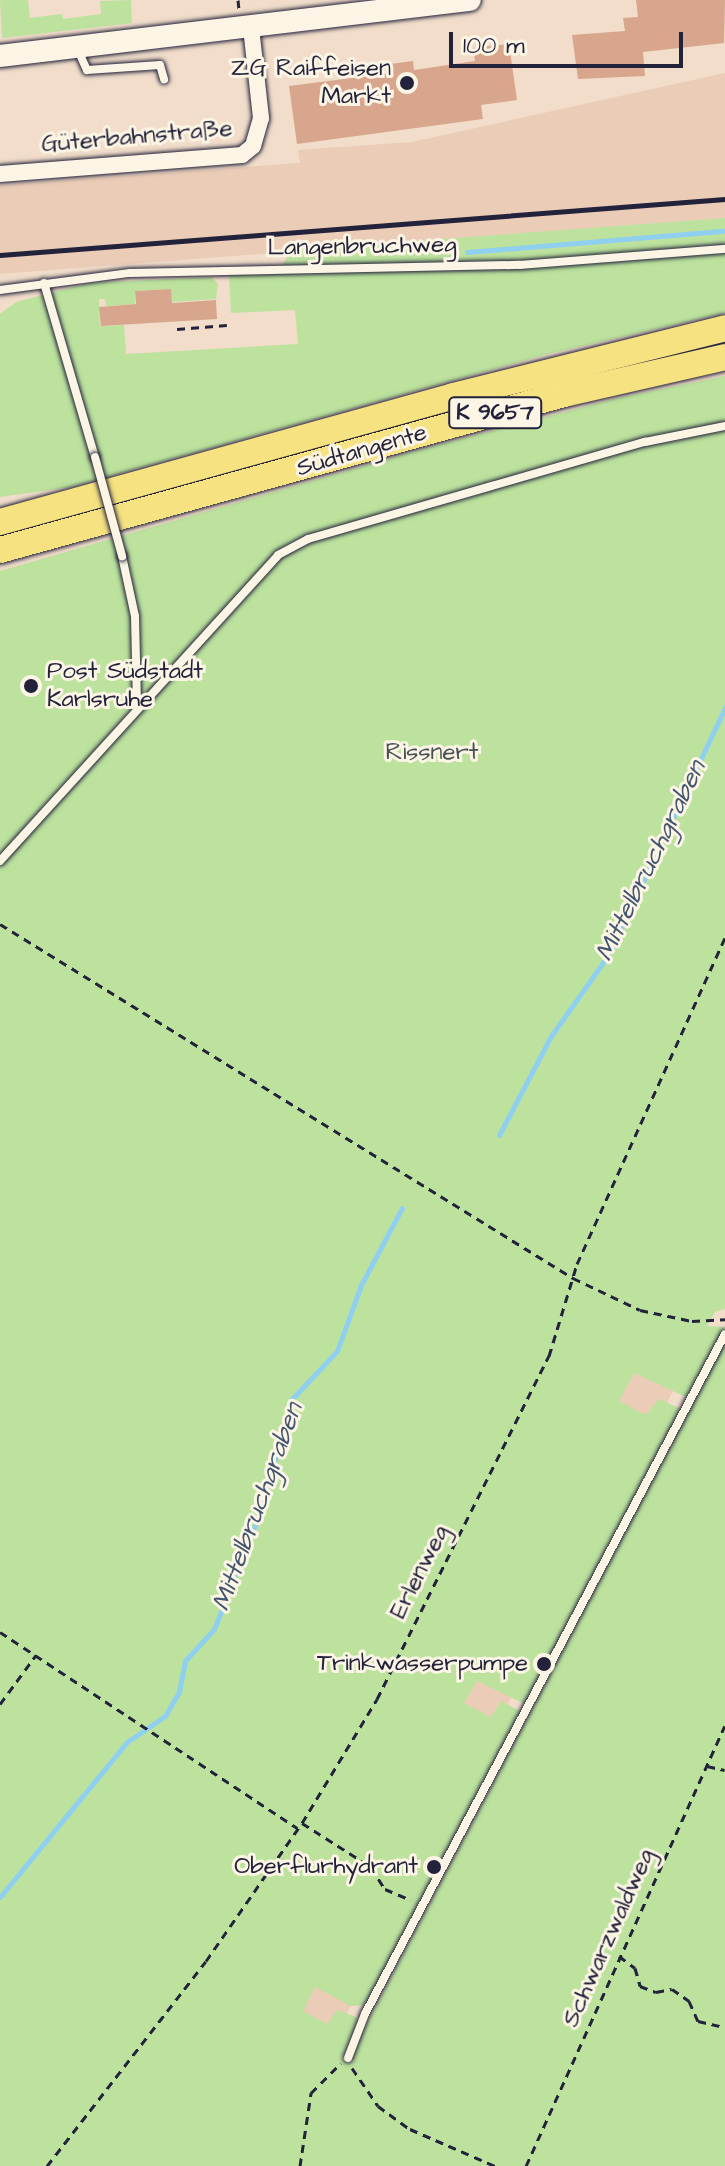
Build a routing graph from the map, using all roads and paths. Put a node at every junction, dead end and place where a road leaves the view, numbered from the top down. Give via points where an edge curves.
1 (238, 0) edge
2 (470, 0) edge
3 (245, 20) junction
4 (78, 49) junction
5 (0, 56) edge
6 (164, 79) dead end
7 (0, 174) edge
8 (725, 249) edge
9 (44, 283) junction
10 (0, 290) edge
11 (227, 325) dead end
12 (725, 328) edge
13 (177, 329) dead end
14 (725, 357) edge
15 (725, 426) edge
16 (64, 504) junction
17 (0, 505) edge
18 (0, 522) edge
19 (0, 550) edge
20 (137, 707) junction
21 (0, 861) edge
22 (0, 924) edge
23 (725, 938) edge
24 (719, 954) junction
25 (725, 957) edge
26 (573, 1278) junction
27 (725, 1319) edge
28 (725, 1334) edge
29 (0, 1632) edge
30 (36, 1655) junction
31 (0, 1704) edge
32 (144, 1719) dead end
33 (138, 1722) junction
34 (725, 1726) edge
35 (157, 1727) dead end
36 (155, 1733) junction
37 (707, 1766) junction
38 (725, 1770) edge
39 (302, 1823) junction
40 (298, 1829) junction
41 (423, 1907) junction
42 (619, 1956) junction
43 (725, 2027) edge
44 (348, 2058) junction
45 (47, 2166) edge
46 (300, 2166) edge
47 (495, 2166) edge
48 (526, 2166) edge

1 - 3 path
2 - 3 main road
3 - 4 main road
3 - 7 street, Güterbahnstraße via 261,118 253,146 242,155
4 - 5 main road
4 - 6 lane via 87,70 160,65
8 - 9 lane, Langenbruchweg via 520,265 209,270
9 - 10 lane, Langenbruchweg
9 - 20 lane, bridge via 122,556 135,616
11 - 13 path
12 - 16 highway, Südtangente / K 9657 via 467,392
14 - 19 highway, Südtangente / K 9657 via 550,398
15 - 20 lane via 645,442 308,539 278,555
16 - 17 highway
16 - 18 highway, Südtangente / K 9657
20 - 21 lane
22 - 26 path
23 - 24 path, Erlenweg
24 - 25 path
24 - 26 path, Erlenweg
26 - 27 path via 640,1310 692,1321
26 - 39 path, Erlenweg via 549,1356 377,1699
28 - 41 lane
29 - 30 path
30 - 31 path
30 - 33 path
32 - 33 path
33 - 36 path
34 - 37 path, Schwarzwaldweg
35 - 36 path
36 - 40 path
37 - 38 path
37 - 42 path, Schwarzwaldweg
39 - 40 path, Erlenweg
39 - 41 path via 371,1867 385,1889
40 - 45 path, Erlenweg via 142,2047 100,2092
41 - 44 lane
42 - 43 path via 635,1968 640,1986 656,1992 672,1989 689,2001 698,2021
42 - 48 path, Schwarzwaldweg
44 - 46 path via 311,2093
44 - 47 path via 357,2082 388,2113 461,2155

